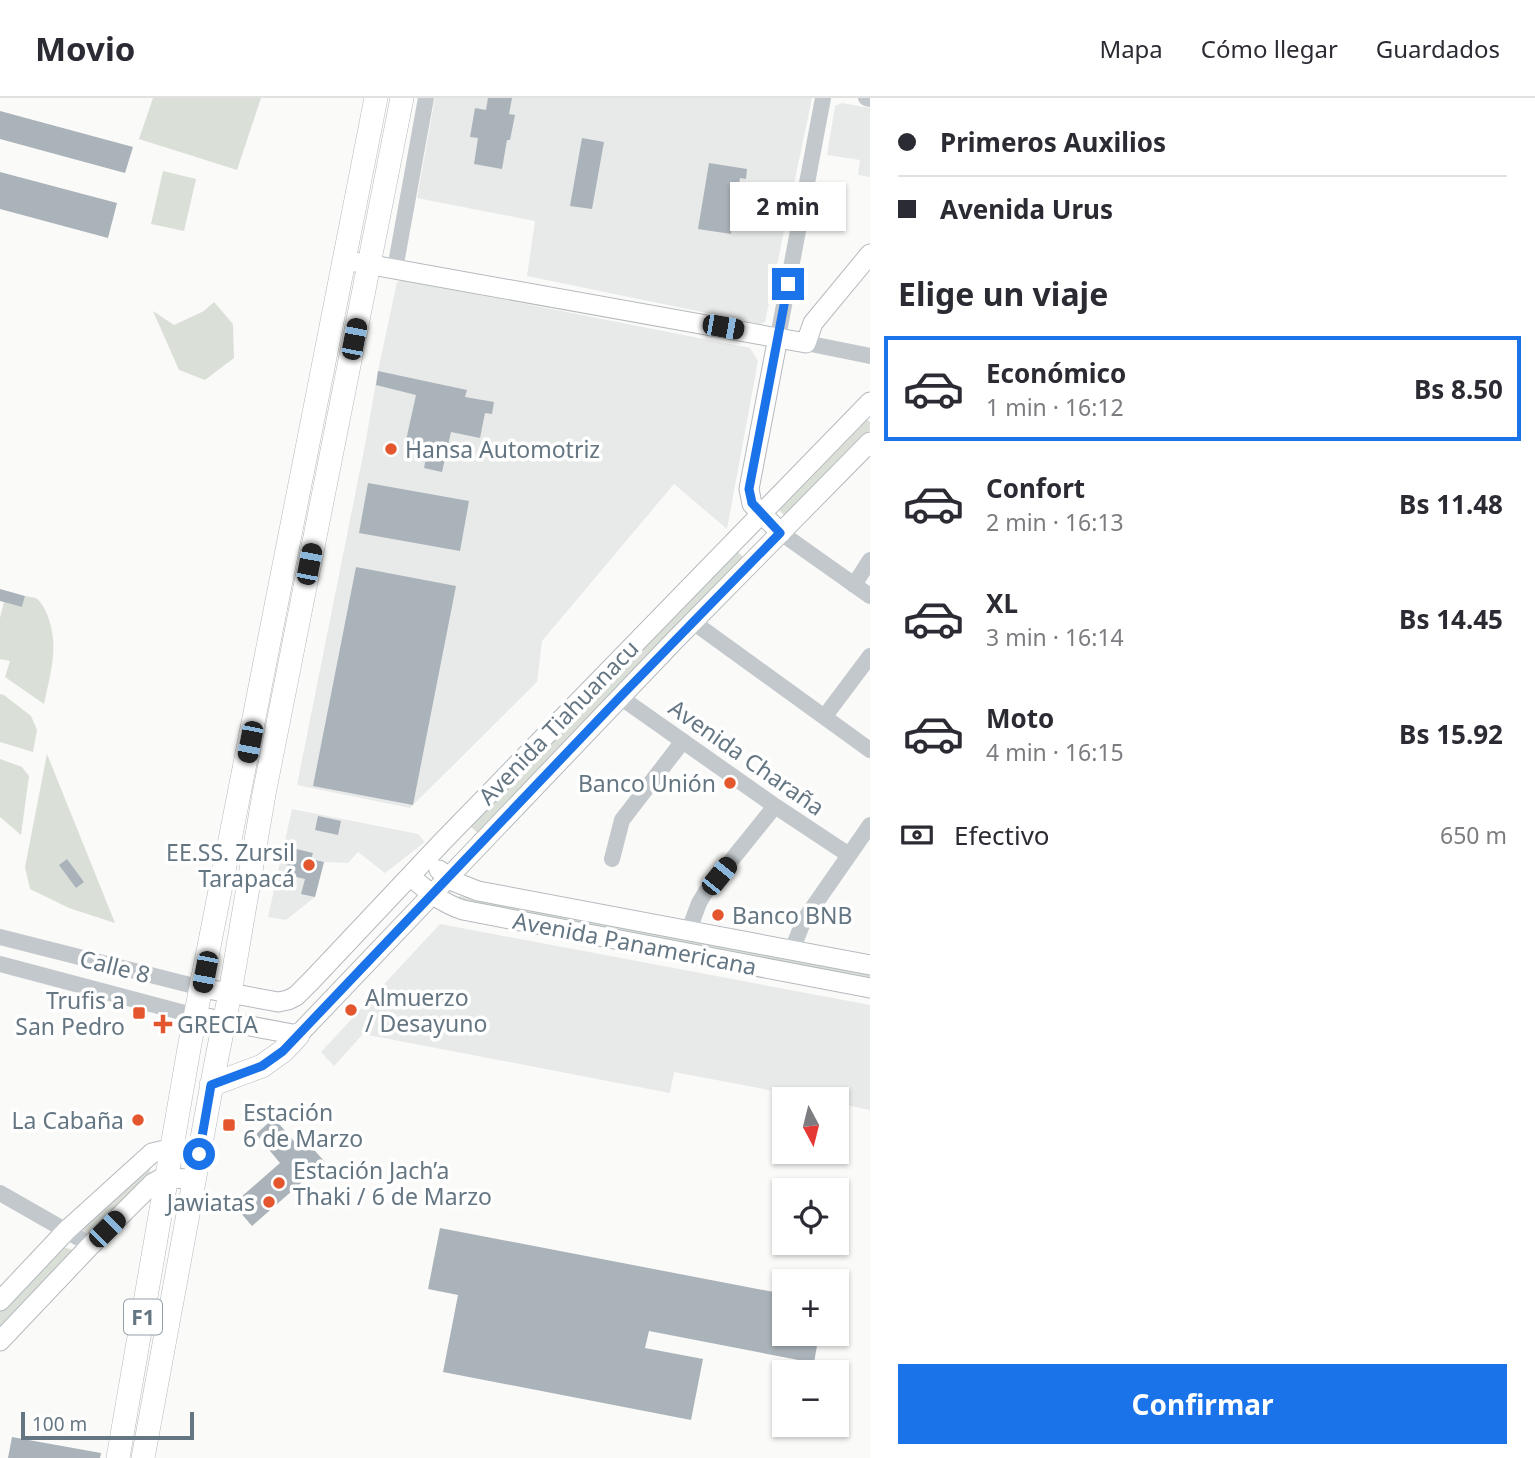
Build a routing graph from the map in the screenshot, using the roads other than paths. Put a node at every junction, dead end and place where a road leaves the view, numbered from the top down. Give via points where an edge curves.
1 (376, 98) edge
2 (402, 98) edge
3 (426, 98) edge
4 (823, 98) edge
5 (870, 254) edge
6 (344, 260) junction
7 (369, 264) junction
8 (395, 269) junction
9 (778, 337) junction
10 (806, 343) junction
11 (870, 356) edge
12 (870, 402) edge
13 (870, 442) edge
14 (760, 513) junction
15 (780, 533) junction
16 (870, 560) edge
17 (854, 585) junction
18 (870, 596) edge
19 (693, 622) junction
20 (870, 656) edge
21 (620, 697) junction
22 (825, 716) junction
23 (682, 741) junction
24 (870, 750) edge
25 (775, 806) junction
26 (870, 825) edge
27 (849, 855) junction
28 (426, 859) junction
29 (612, 859) dead end
30 (410, 876) junction
31 (447, 877) junction
32 (432, 895) junction
33 (689, 930) junction
34 (0, 937) edge
35 (792, 950) junction
36 (0, 964) edge
37 (870, 965) edge
38 (202, 988) junction
39 (870, 988) edge
40 (230, 993) junction
41 (196, 1016) junction
42 (224, 1022) junction
43 (298, 1035) junction
44 (211, 1085) junction
45 (173, 1150) junction
46 (199, 1154) junction
47 (168, 1176) junction
48 (195, 1180) junction
49 (0, 1194) edge
50 (66, 1230) junction
51 (91, 1245) junction
52 (0, 1301) edge
53 (0, 1341) edge
54 (118, 1458) edge
55 (143, 1458) edge

1 - 6 highway, F1
2 - 7 highway, F1
3 - 8 street
4 - 9 street
5 - 10 main road via 813,323
6 - 7 main road
6 - 38 highway, F1
7 - 8 main road
7 - 40 highway, F1 via 264,794
8 - 9 main road
9 - 10 main road
9 - 14 main road via 749,489
10 - 11 street
12 - 14 main road, Avenida Tiahuanacu
13 - 15 main road, Avenida Tiahuanacu
14 - 15 main road
14 - 28 main road, Avenida Tiahuanacu
15 - 17 street
15 - 19 main road, Avenida Tiahuanacu
16 - 17 street
17 - 18 street
19 - 21 main road, Avenida Tiahuanacu
19 - 22 street
20 - 22 street
21 - 23 street, Avenida Charaña
21 - 31 main road, Avenida Tiahuanacu
22 - 24 street
23 - 25 street, Avenida Charaña
23 - 29 street via 622,820
25 - 27 street, Avenida Charaña
25 - 33 street via 705,893
26 - 27 street
27 - 35 street via 804,920
28 - 30 main road, Avenida Tiahuanacu
28 - 31 main road, Avenida Panamericana
30 - 32 main road, Avenida Panamericana
30 - 40 main road, Avenida Tiahuanacu via 296,996 278,1002
31 - 32 main road, Avenida Tiahuanacu
31 - 33 main road, Avenida Panamericana via 478,891
32 - 39 main road, Avenida Panamericana via 463,910
32 - 43 main road, Avenida Tiahuanacu
33 - 35 main road, Avenida Panamericana
34 - 38 street, Calle 8
35 - 37 main road, Avenida Panamericana
36 - 41 street, Calle 8
38 - 40 main road, Calle 8
38 - 41 highway, F1
40 - 42 highway, F1
41 - 42 main road, Calle 8
41 - 45 highway, F1
42 - 43 main road
42 - 44 highway, F1
43 - 44 highway via 262,1066
44 - 46 highway, F1
45 - 46 main road
45 - 47 highway, F1
45 - 50 main road via 152,1153
46 - 48 highway, F1
47 - 48 main road
47 - 51 main road via 153,1183
47 - 54 highway, F1
48 - 55 highway, F1
49 - 50 street
50 - 51 street
50 - 52 main road
51 - 53 main road

